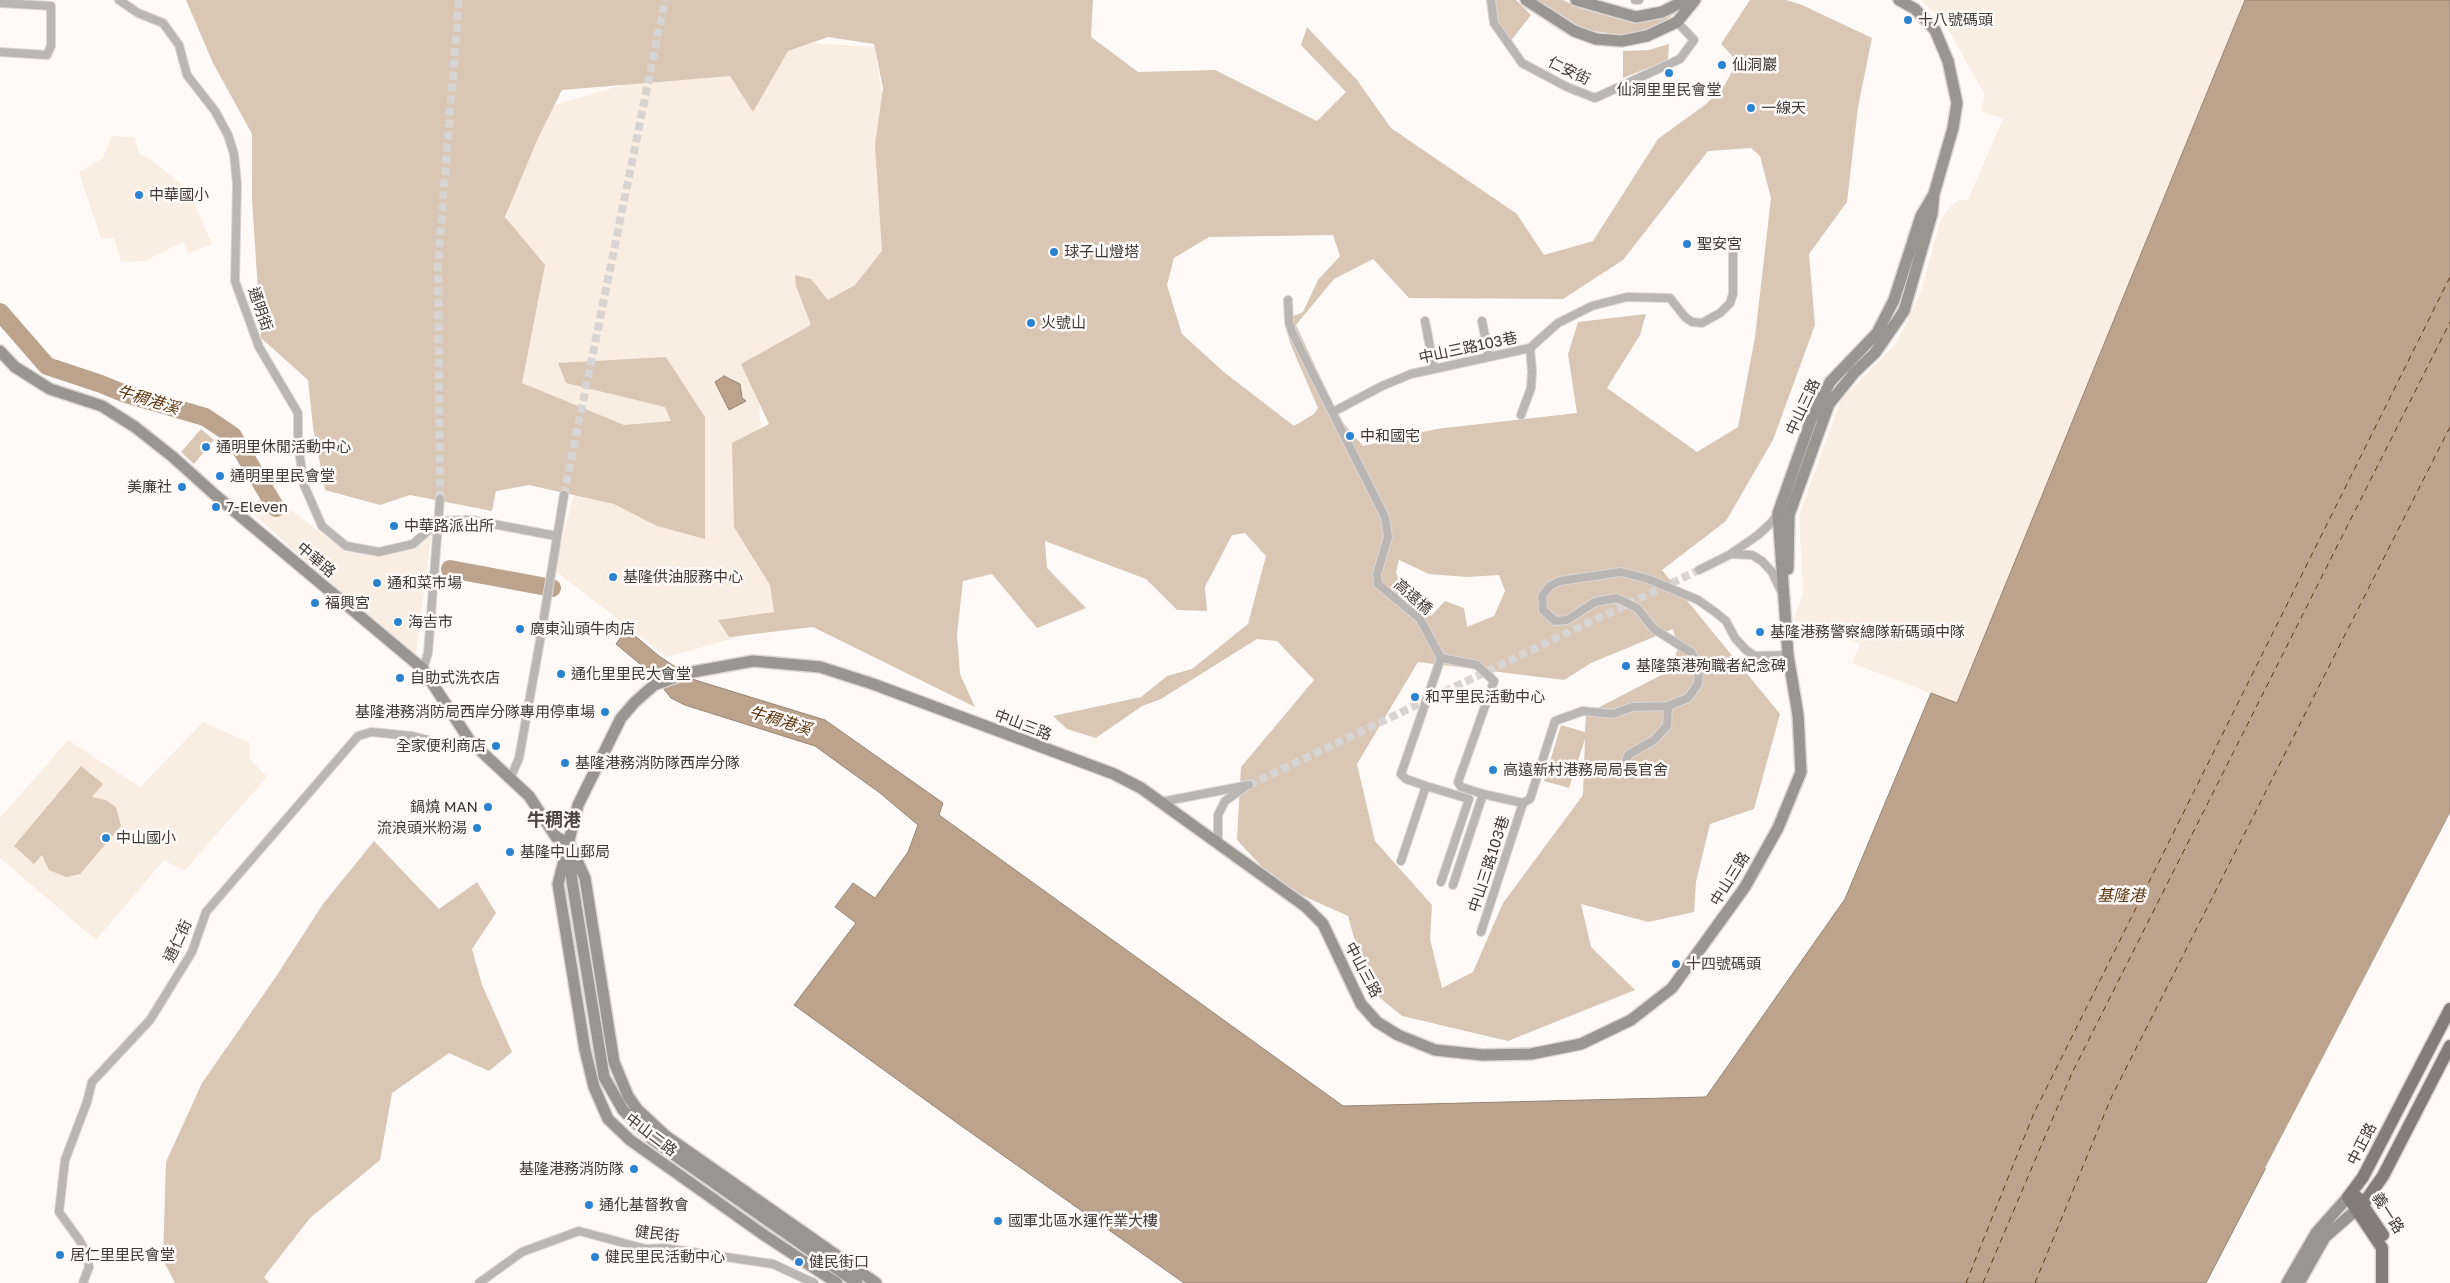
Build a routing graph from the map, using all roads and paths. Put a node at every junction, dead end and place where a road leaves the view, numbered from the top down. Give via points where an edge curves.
1 (119, 0) edge
2 (1491, 0) edge
3 (1526, 0) edge
4 (1576, 0) edge
5 (1635, 0) edge
6 (1639, 0) edge
7 (1686, 0) edge
8 (1695, 0) edge
9 (1899, 0) edge
10 (0, 3) edge
11 (1677, 22) junction
12 (0, 52) edge
13 (1934, 194) junction
14 (1733, 239) dead end
15 (1288, 300) dead end
16 (1425, 321) dead end
17 (1482, 322) dead end
18 (1530, 348) junction
19 (0, 351) edge
20 (1489, 357) junction
21 (1434, 368) junction
22 (1333, 412) junction
23 (1521, 415) dead end
24 (564, 495) tunnel mouth
25 (440, 499) tunnel mouth
26 (1778, 513) junction
27 (439, 521) junction
28 (556, 536) junction
29 (1729, 554) junction
30 (1699, 570) tunnel mouth
31 (1784, 598) junction
32 (1788, 655) junction
33 (1441, 658) junction
34 (423, 669) junction
35 (654, 686) joint
36 (1668, 706) junction
37 (470, 741) junction
38 (1623, 772) dead end
39 (510, 779) junction
40 (1426, 786) junction
41 (1483, 794) junction
42 (1161, 802) junction
43 (1523, 803) junction
44 (569, 843) junction
45 (1218, 843) junction
46 (1401, 861) dead end
47 (1441, 882) dead end
48 (1453, 885) dead end
49 (1480, 932) dead end
50 (2450, 1008) edge
51 (2450, 1046) edge
52 (2351, 1195) junction
53 (2360, 1206) junction
54 (838, 1273) edge
55 (83, 1283) edge
56 (478, 1283) edge
57 (814, 1283) edge
58 (818, 1283) edge
59 (857, 1283) edge
60 (876, 1283) edge
61 (2287, 1283) edge
62 (2299, 1283) edge
63 (2382, 1283) edge
64 (2390, 1283) edge

1 - 27 street, 通明街 via 138,13 163,23 179,45 187,75 215,111 228,135 237,184 235,281 259,347 298,413 298,444 304,485 322,526 346,546 379,552 413,544
2 - 11 street, 仁安街 via 1494,24 1522,63 1595,98 1680,59 1694,40
3 - 11 street via 1574,31 1596,39 1622,41 1647,36
4 - 7 street via 1636,17 1662,12
5 - 6 street
8 - 11 street
9 - 13 street, 中山三路 via 1915,9 1935,30 1948,61 1957,103
10 - 12 street via 51,6 51,46 47,55
13 - 26 street, 中山三路 via 1921,216 1894,300 1877,333 1830,382 1811,420
13 - 31 street, 中山三路 via 1932,214 1904,312 1881,346 1830,404 1797,491 1790,515
14 - 18 street, 中山三路103巷 via 1733,294 1730,303 1702,323 1685,317 1670,298 1627,297 1592,306 1558,323
15 - 22 street via 1292,332
16 - 21 street
17 - 20 street
18 - 20 street, 中山三路103巷
18 - 23 street via 1531,388
19 - 34 street, 中華路 via 15,366 50,389 102,406 166,451
20 - 21 street, 中山三路103巷
21 - 22 street, 中山三路103巷 via 1382,386
22 - 33 street, 高遠橋 via 1385,517 1388,537 1378,571 1378,584 1420,619
24 - 28 street
25 - 27 street
26 - 29 street via 1766,529
26 - 31 street, 中山三路
27 - 28 street via 472,520
27 - 34 street via 428,652
28 - 39 street via 518,758
29 - 30 street
29 - 31 street via 1752,556 1762,561 1778,582
31 - 32 street, 中山三路
32 - 36 street, 中山三路103巷 via 1755,656 1735,638 1726,621 1715,612 1698,600 1648,579 1621,572 1550,586 1542,596 1544,610 1555,621 1567,620 1595,602 1617,598 1637,608 1654,630 1692,653 1699,669 1698,684 1688,698
32 - 45 street, 中山三路 via 1798,715 1801,772 1778,828 1745,887 1672,988 1631,1020 1580,1044 1530,1054 1483,1055 1435,1050 1398,1035 1377,1022 1361,1004 1323,924 1305,906
33 - 40 street via 1401,774
33 - 41 street, 中山三路103巷 via 1477,665 1494,681 1458,782 1461,787
34 - 37 street, 中華路
35 - 42 street, 中山三路 via 687,673 753,661 820,667 1114,774
35 - 44 street, 中山二路 via 621,718 608,742 578,805
36 - 38 street via 1667,726 1654,740 1628,755
36 - 43 street, 中山三路103巷 via 1632,707 1613,714 1583,711 1555,720 1530,799
37 - 39 street, 中華路
37 - 55 street, 通仁街 via 440,743 412,736 371,732 358,736 206,912 192,952 150,1020 92,1082 65,1160 59,1212 87,1255 89,1267
39 - 44 street, 中華路 via 529,796 556,837
40 - 46 street
40 - 47 street via 1469,799
41 - 43 street, 中山三路103巷
41 - 48 street, 中山三路103巷
42 - 45 street, 中山三路
42 - 45 street via 1249,785 1226,801 1222,808 1217,820
43 - 49 street, 中山三路103巷
44 - 54 street, 中山二路 via 585,878 614,1062 628,1096 666,1136
44 - 54 street, 中山二路 via 558,884 585,1050 594,1087 608,1119 646,1151 764,1235
50 - 52 main road, 中正路
51 - 53 main road via 2383,1176
52 - 53 main road, 義一路
52 - 61 street, 中正路 via 2316,1233
53 - 62 street via 2325,1237
53 - 63 main road, 義一路 via 2382,1248
53 - 64 main road, 義一路 via 2390,1247
54 - 58 street
54 - 59 street, 中山二路
54 - 60 street
56 - 57 street, 健民街 via 522,1252 580,1231 646,1249 665,1248 773,1264

